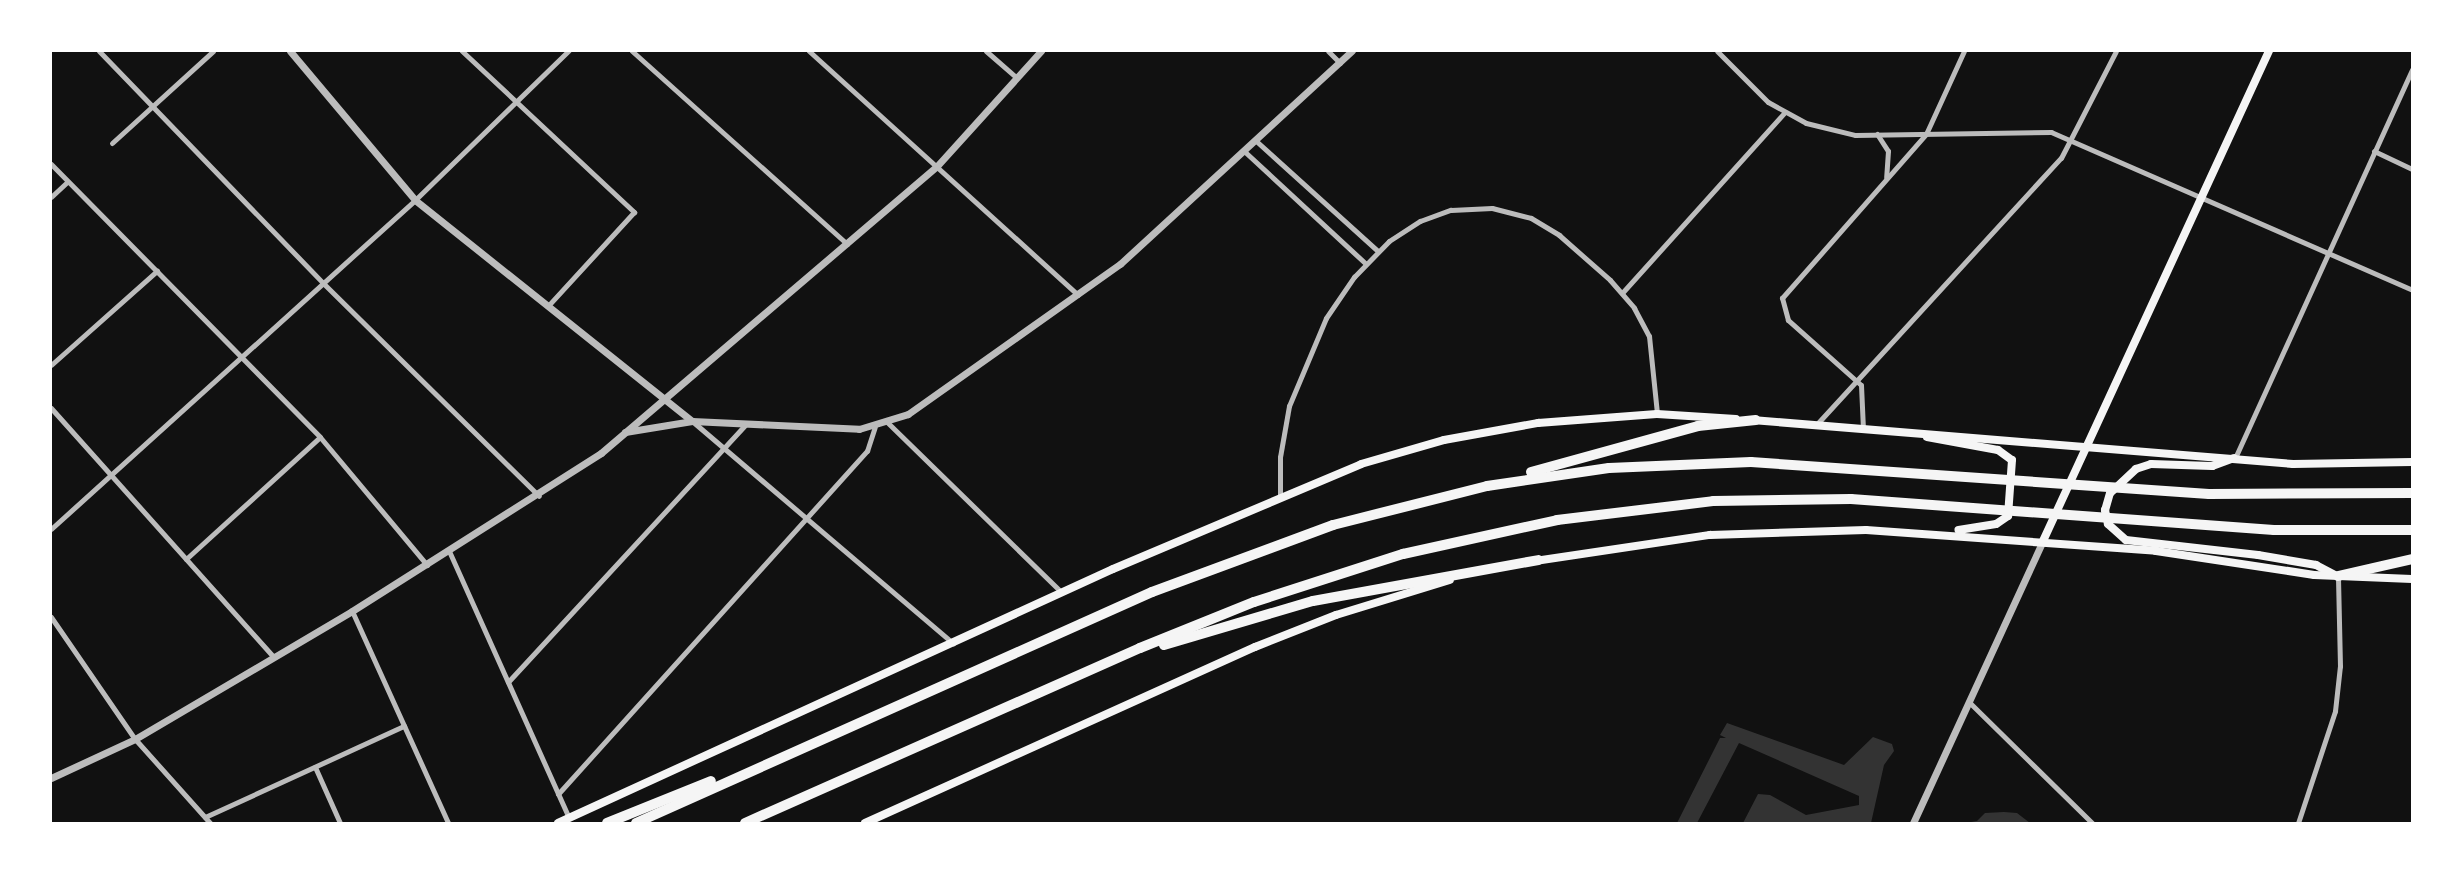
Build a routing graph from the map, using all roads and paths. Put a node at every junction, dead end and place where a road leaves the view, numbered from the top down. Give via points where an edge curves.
1 (99, 51) edge
2 (213, 51) edge
3 (290, 51) edge
4 (461, 51) edge
5 (568, 51) edge
6 (632, 51) edge
7 (809, 51) edge
8 (986, 51) edge
9 (1041, 51) edge
10 (1328, 51) edge
11 (1352, 51) edge
12 (1717, 51) edge
13 (1964, 51) edge
14 (2116, 51) edge
15 (2269, 51) edge
16 (1340, 63) junction
17 (2412, 69) edge
18 (1017, 78) junction
19 (517, 101) junction
20 (153, 107) junction
21 (1784, 113) junction
22 (1877, 134) junction
23 (1926, 134) junction
24 (1255, 140) junction
25 (2073, 140) junction
26 (113, 143) dead end
27 (1244, 151) junction
28 (2374, 151) junction
29 (51, 164) edge
30 (937, 166) junction
31 (2412, 169) edge
32 (1886, 178) junction
33 (67, 182) junction
34 (2202, 195) junction
35 (51, 197) edge
36 (415, 200) junction
37 (846, 244) junction
38 (1378, 251) junction
39 (2328, 252) junction
40 (1366, 264) junction
41 (157, 271) junction
42 (323, 283) junction
43 (2412, 290) edge
44 (1622, 293) junction
45 (1078, 295) junction
46 (548, 306) junction
47 (243, 356) junction
48 (51, 365) edge
49 (1859, 383) junction
50 (663, 397) junction
51 (51, 408) edge
52 (1657, 414) junction
53 (1756, 420) junction
54 (692, 421) junction
55 (747, 423) junction
56 (888, 423) junction
57 (1816, 425) junction
58 (875, 427) junction
59 (1863, 429) junction
60 (625, 432) junction
61 (1909, 432) junction
62 (320, 437) junction
63 (2086, 445) junction
64 (724, 446) junction
65 (2235, 458) junction
66 (2412, 462) edge
67 (111, 475) junction
68 (1452, 493) junction
69 (2412, 493) edge
70 (539, 496) junction
71 (1280, 496) junction
72 (809, 517) junction
73 (51, 529) edge
74 (2412, 530) edge
75 (1937, 533) junction
76 (2043, 541) junction
77 (449, 551) junction
78 (186, 558) junction
79 (2412, 559) edge
80 (1538, 560) junction
81 (427, 565) junction
82 (2338, 576) junction
83 (2412, 579) edge
84 (1061, 592) junction
85 (352, 611) junction
86 (51, 617) edge
87 (954, 643) junction
88 (273, 656) junction
89 (1108, 662) junction
90 (508, 682) junction
91 (1969, 702) junction
92 (404, 726) junction
93 (847, 726) junction
94 (135, 739) junction
95 (315, 767) junction
96 (868, 769) junction
97 (51, 778) edge
98 (558, 794) junction
99 (205, 817) junction
100 (569, 818) junction
101 (210, 823) edge
102 (340, 823) edge
103 (448, 823) edge
104 (558, 823) edge
105 (607, 823) edge
106 (636, 823) edge
107 (745, 823) edge
108 (760, 823) edge
109 (865, 823) edge
110 (1913, 823) edge
111 (2092, 823) edge
112 (2298, 823) edge

1 - 20 street
2 - 20 street
3 - 36 street
4 - 19 street
5 - 19 street
6 - 37 street
7 - 30 street
8 - 18 street
9 - 18 street
10 - 16 street
11 - 16 street
12 - 21 street
13 - 23 street
14 - 25 street
15 - 34 main road
16 - 24 street
17 - 28 street
18 - 30 street
19 - 36 street
19 - 46 street via 634,212
20 - 26 street
20 - 42 street
21 - 22 street via 1833,132
21 - 44 street
22 - 23 street
22 - 32 street via 1888,151
23 - 25 street via 2051,132
23 - 32 street
24 - 27 street
24 - 38 street
25 - 34 street
25 - 49 street via 2062,158
27 - 40 street
27 - 45 street via 1120,264
28 - 31 street
28 - 39 street
29 - 33 street
30 - 37 street
30 - 45 street
32 - 49 street via 1787,288 1781,305 1791,322
33 - 35 street
33 - 41 street
34 - 39 street
34 - 63 main road
36 - 42 street
36 - 46 street
37 - 50 street
38 - 40 street
38 - 44 street via 1407,228 1438,213 1500,209 1552,230
39 - 43 street
39 - 65 street
40 - 71 street via 1326,318 1299,375 1282,438
41 - 47 street
41 - 48 street
42 - 47 street
42 - 70 street
44 - 52 street via 1651,343
45 - 56 street via 908,414
46 - 50 street
47 - 62 street
47 - 67 street
49 - 57 street
49 - 59 street via 1864,395
50 - 54 street
50 - 60 street
51 - 67 street
52 - 53 main road
52 - 71 main road via 1538,422 1476,433 1374,460
53 - 57 main road
53 - 68 highway via 1692,427
54 - 55 street
54 - 60 street
54 - 64 street
55 - 58 street
55 - 64 street
56 - 58 street
56 - 84 street
57 - 59 main road
58 - 72 street via 867,451
59 - 61 main road
60 - 70 street
61 - 63 main road
61 - 75 main road via 1998,450 2012,463 2011,508 2006,518 1991,526
62 - 78 street
62 - 81 street
63 - 65 main road
63 - 76 main road
64 - 72 street
64 - 90 street
65 - 66 main road via 2323,465
65 - 82 main road via 2212,466 2151,464 2136,469 2109,496 2108,524 2126,540 2296,561
67 - 73 street
67 - 78 street
68 - 69 highway via 1557,474 1696,463 1821,464 2190,493
68 - 93 highway via 1333,525 1185,579
70 - 77 street
71 - 84 main road
72 - 87 street
72 - 98 street
74 - 89 highway via 2238,528 1876,499 1670,505 1496,531 1312,582
75 - 76 main road
75 - 80 main road via 1745,532 1641,542
76 - 82 main road
76 - 91 street
77 - 81 street
77 - 90 street
78 - 88 street
79 - 82 highway
80 - 89 highway via 1301,604
80 - 109 main road via 1402,594 1304,627
81 - 85 street
82 - 83 main road
82 - 112 street via 2340,666 2335,711
84 - 87 main road
85 - 88 street
85 - 92 street
86 - 94 street
87 - 100 main road
88 - 94 street
89 - 96 highway
90 - 98 street
91 - 110 street
91 - 111 street
92 - 95 street
92 - 103 street
93 - 105 highway
93 - 106 highway
94 - 97 street
94 - 99 street
95 - 99 street
95 - 102 street
96 - 107 highway
96 - 108 highway
98 - 100 street
99 - 101 street
100 - 104 main road

